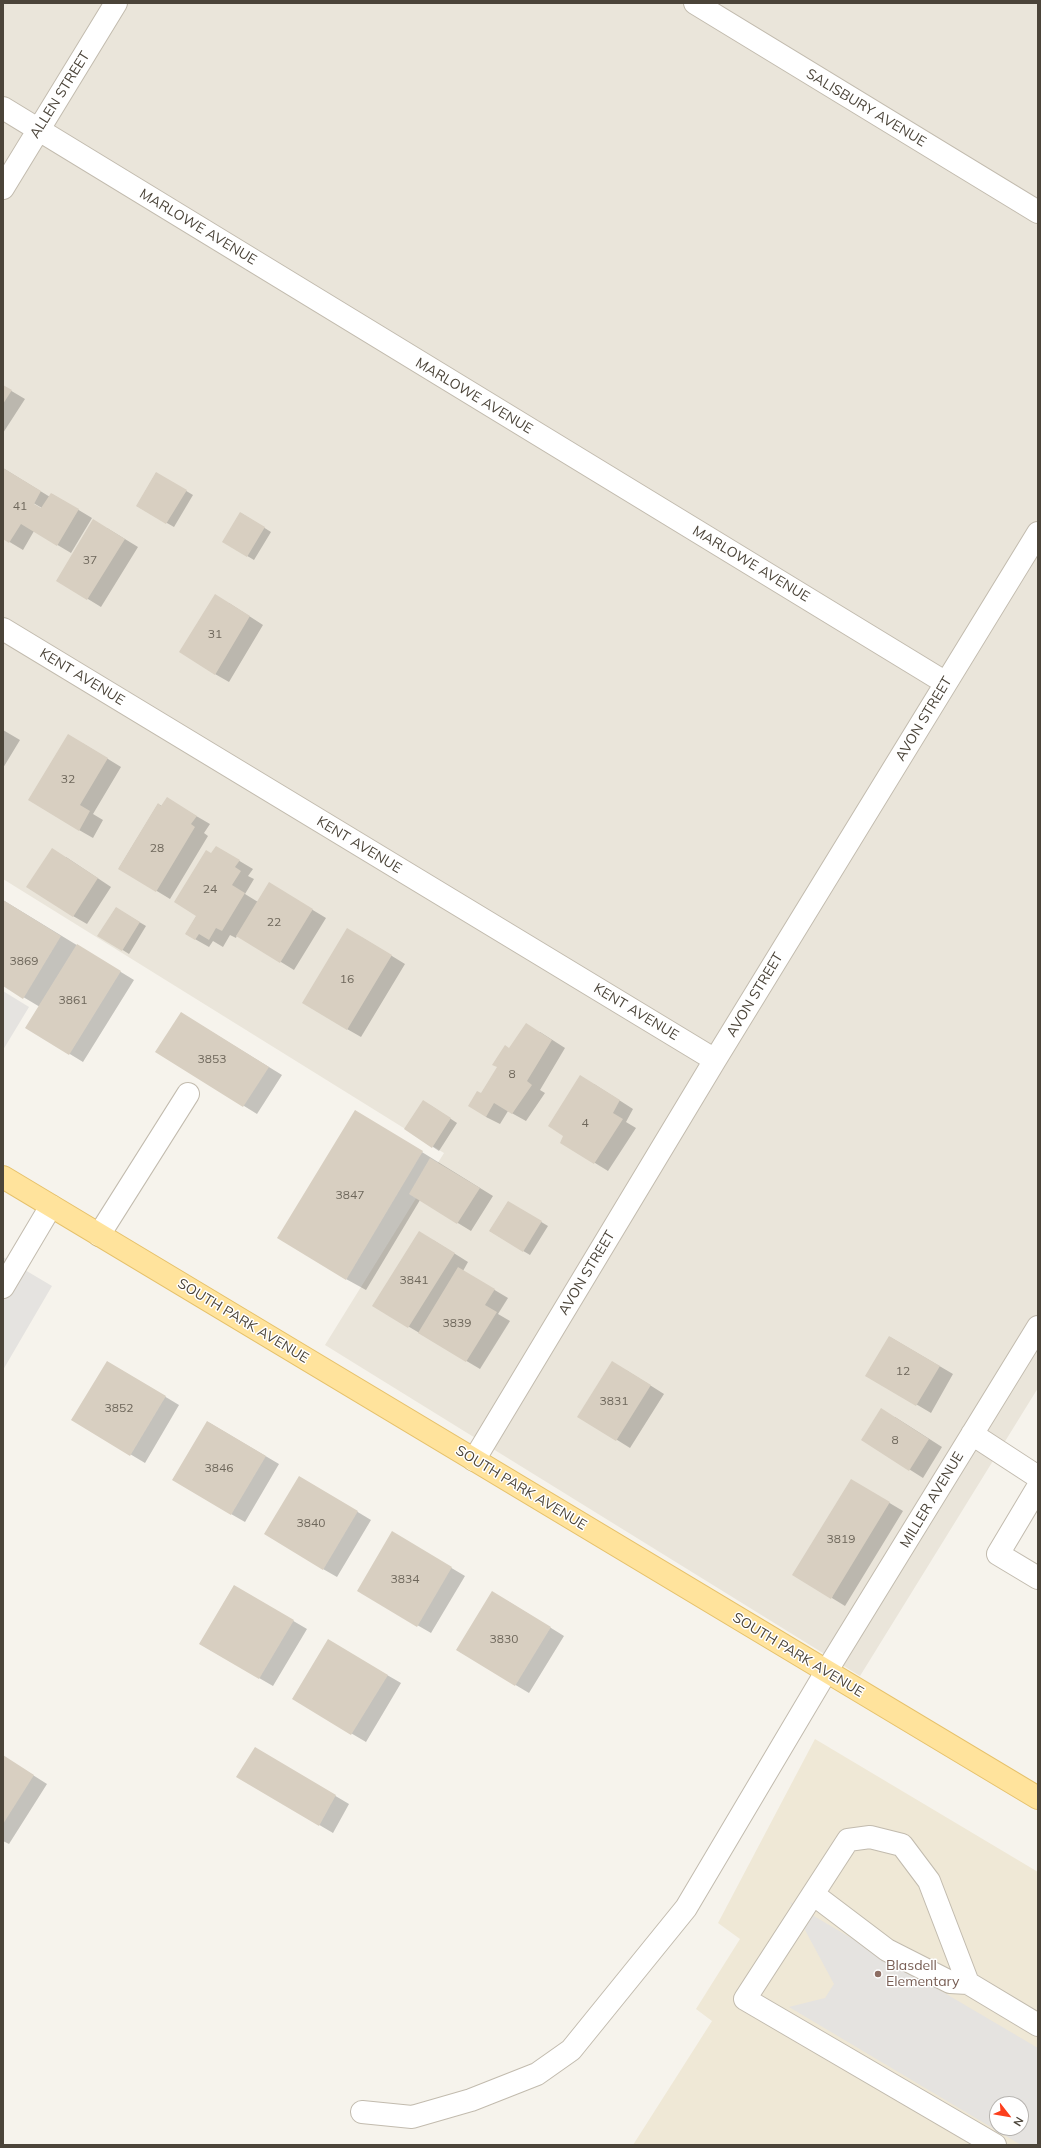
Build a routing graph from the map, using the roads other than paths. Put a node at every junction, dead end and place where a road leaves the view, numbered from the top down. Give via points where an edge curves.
1 (116, 3) edge
2 (695, 3) edge
3 (3, 108) edge
4 (38, 130) junction
5 (3, 188) edge
6 (1038, 212) edge
7 (1038, 533) edge
8 (3, 629) edge
9 (946, 683) junction
10 (715, 1060) junction
11 (188, 1094) dead end
12 (3, 1177) edge
13 (51, 1206) junction
14 (99, 1235) junction
15 (3, 1287) edge
16 (1038, 1327) edge
17 (972, 1434) junction
18 (474, 1460) junction
19 (1038, 1477) edge
20 (1038, 1487) edge
21 (1038, 1578) edge
22 (826, 1672) junction
23 (1038, 1798) edge
24 (812, 1894) junction
25 (968, 1983) junction
26 (1038, 2025) edge
27 (362, 2112) dead end
28 (995, 2145) edge

1 - 4 street, ALLEN STREET
2 - 6 street, SALISBURY AVENUE
3 - 4 street, MARLOWE AVENUE
4 - 5 street, ALLEN STREET
4 - 9 street, MARLOWE AVENUE
7 - 9 street, AVON STREET
8 - 10 street, KENT AVENUE
9 - 10 street, AVON STREET
10 - 18 street, AVON STREET
11 - 14 street
12 - 13 main road, SOUTH PARK AVENUE
13 - 14 main road, SOUTH PARK AVENUE
13 - 15 street
14 - 18 main road, SOUTH PARK AVENUE
16 - 17 street, MILLER AVENUE
17 - 19 street
17 - 22 street, MILLER AVENUE
18 - 22 main road, SOUTH PARK AVENUE
20 - 21 street via 998,1554
22 - 23 main road, SOUTH PARK AVENUE
22 - 27 street, MILLER AVENUE via 686,1908 571,2050 537,2074 471,2100 412,2117
24 - 25 street via 887,1950 950,1982
24 - 25 street via 848,1840 870,1837 902,1845 928,1881
24 - 28 street via 745,1999
25 - 26 street

